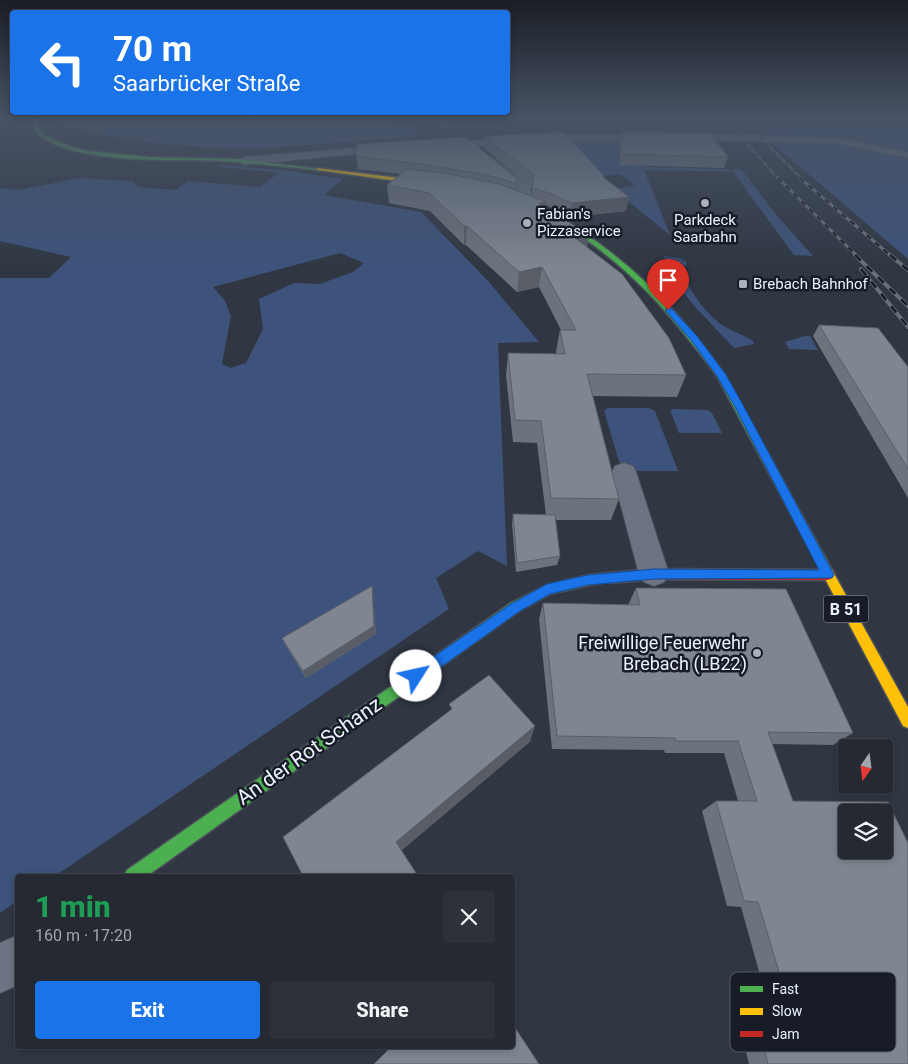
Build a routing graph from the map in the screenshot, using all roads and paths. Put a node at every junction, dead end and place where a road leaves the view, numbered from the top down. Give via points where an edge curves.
1 (297, 168) edge
2 (498, 168) edge
3 (445, 186) edge
4 (504, 198) edge
5 (518, 202) junction
6 (532, 208) edge
7 (546, 214) edge
8 (624, 472) dead end
9 (654, 574) junction
10 (828, 575) junction
11 (908, 721) edge
12 (136, 874) edge
13 (15, 960) edge
14 (0, 970) edge

1 - 3 main road
2 - 5 street via 525,190 525,197
4 - 5 main road
5 - 6 main road
7 - 10 main road, B 51 via 580,231 614,255 694,338 739,405
8 - 9 street
9 - 10 main road, An der Rot Schanz
9 - 12 main road, An der Rot Schanz via 588,580 547,590 515,607
10 - 11 main road, B 51
13 - 14 street

